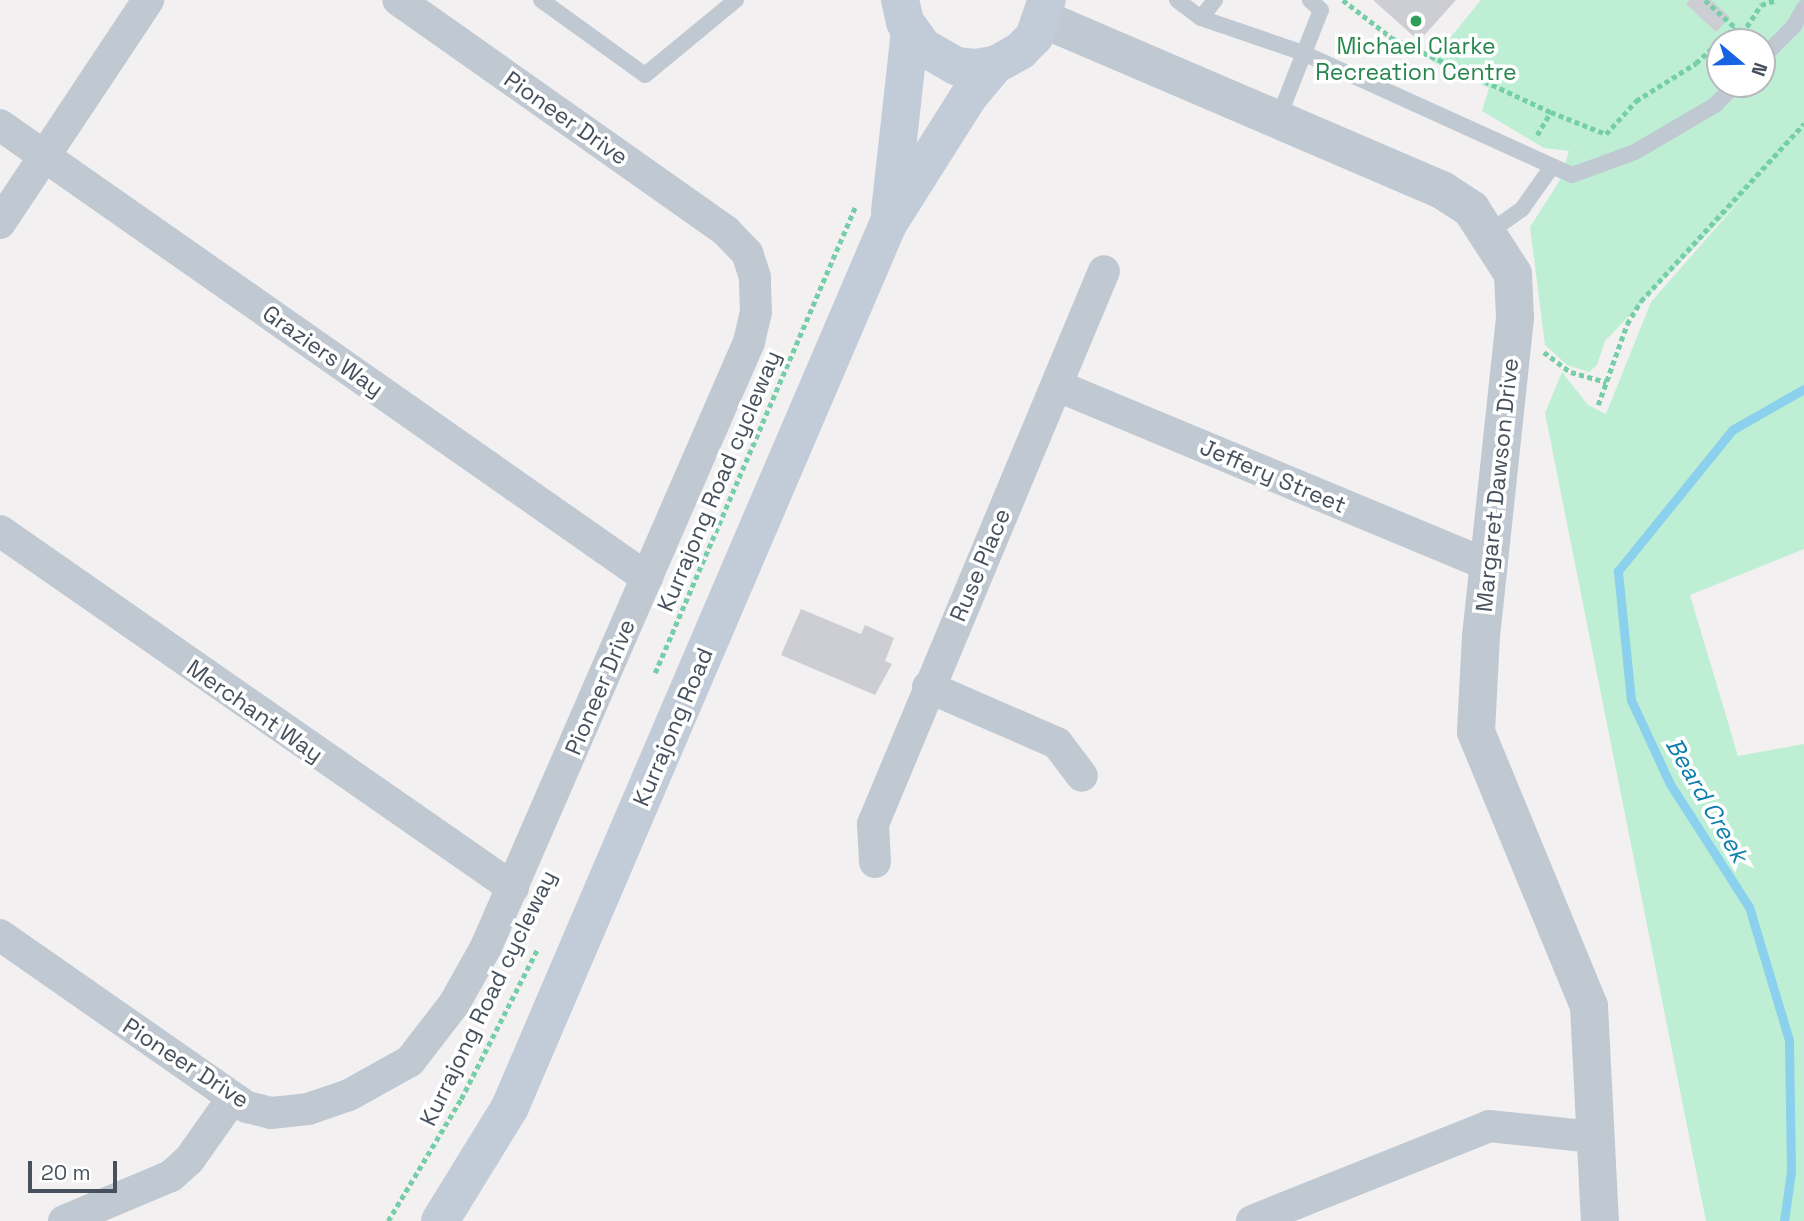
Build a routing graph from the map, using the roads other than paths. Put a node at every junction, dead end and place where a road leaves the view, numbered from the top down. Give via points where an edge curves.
1 (148, 0) edge
2 (398, 0) edge
3 (541, 0) edge
4 (736, 0) edge
5 (1177, 0) edge
6 (1215, 0) edge
7 (1310, 0) edge
8 (1804, 8) edge
9 (1045, 9) edge
10 (905, 16) edge
11 (1201, 18) junction
12 (1776, 44) edge
13 (1303, 52) junction
14 (995, 65) junction
15 (1722, 98) edge
16 (1278, 119) junction
17 (0, 125) edge
18 (45, 156) junction
19 (1551, 168) junction
20 (0, 223) edge
21 (888, 224) junction
22 (1488, 233) junction
23 (1104, 271) dead end
24 (1058, 386) junction
25 (0, 531) edge
26 (1488, 565) junction
27 (646, 578) junction
28 (928, 687) junction
29 (1082, 776) dead end
30 (875, 862) dead end
31 (513, 888) junction
32 (0, 935) edge
33 (232, 1099) junction
34 (1593, 1137) junction
35 (64, 1221) edge
36 (440, 1221) edge
37 (1252, 1221) edge
38 (1600, 1221) edge

1 - 18 street
2 - 27 street, Pioneer Drive via 726,231 747,253 755,277 756,312 748,342
3 - 4 lane via 645,75
5 - 11 lane
6 - 11 lane
7 - 13 lane via 1321,10
8 - 12 lane
9 - 14 main road via 1020,51
9 - 16 street, Margaret Dawson Drive
10 - 14 main road via 938,58 956,66
10 - 21 main road
11 - 13 lane
13 - 16 lane
13 - 19 lane
14 - 21 main road via 969,96
15 - 19 lane via 1635,152 1572,175
16 - 22 street, Margaret Dawson Drive via 1443,190 1471,209
17 - 18 street, Graziers Way
18 - 20 street
18 - 27 street, Graziers Way
19 - 22 lane via 1522,209
21 - 36 main road, Kurrajong Road via 515,1094
22 - 26 street, Margaret Dawson Drive via 1513,274 1515,318
23 - 24 street, Ruse Place
24 - 26 street, Jeffery Street
24 - 28 street, Ruse Place
25 - 31 street, Merchant Way
26 - 34 street, Margaret Dawson Drive via 1476,732 1589,1006
27 - 31 street, Pioneer Drive
28 - 29 street via 1057,743
28 - 30 street, Ruse Place via 873,824
31 - 33 street, Pioneer Drive via 454,1004 410,1061 349,1095 289,1113 271,1113
32 - 33 street, Pioneer Drive
33 - 35 street via 190,1160 171,1176
34 - 37 street via 1489,1126
34 - 38 street, Margaret Dawson Drive

